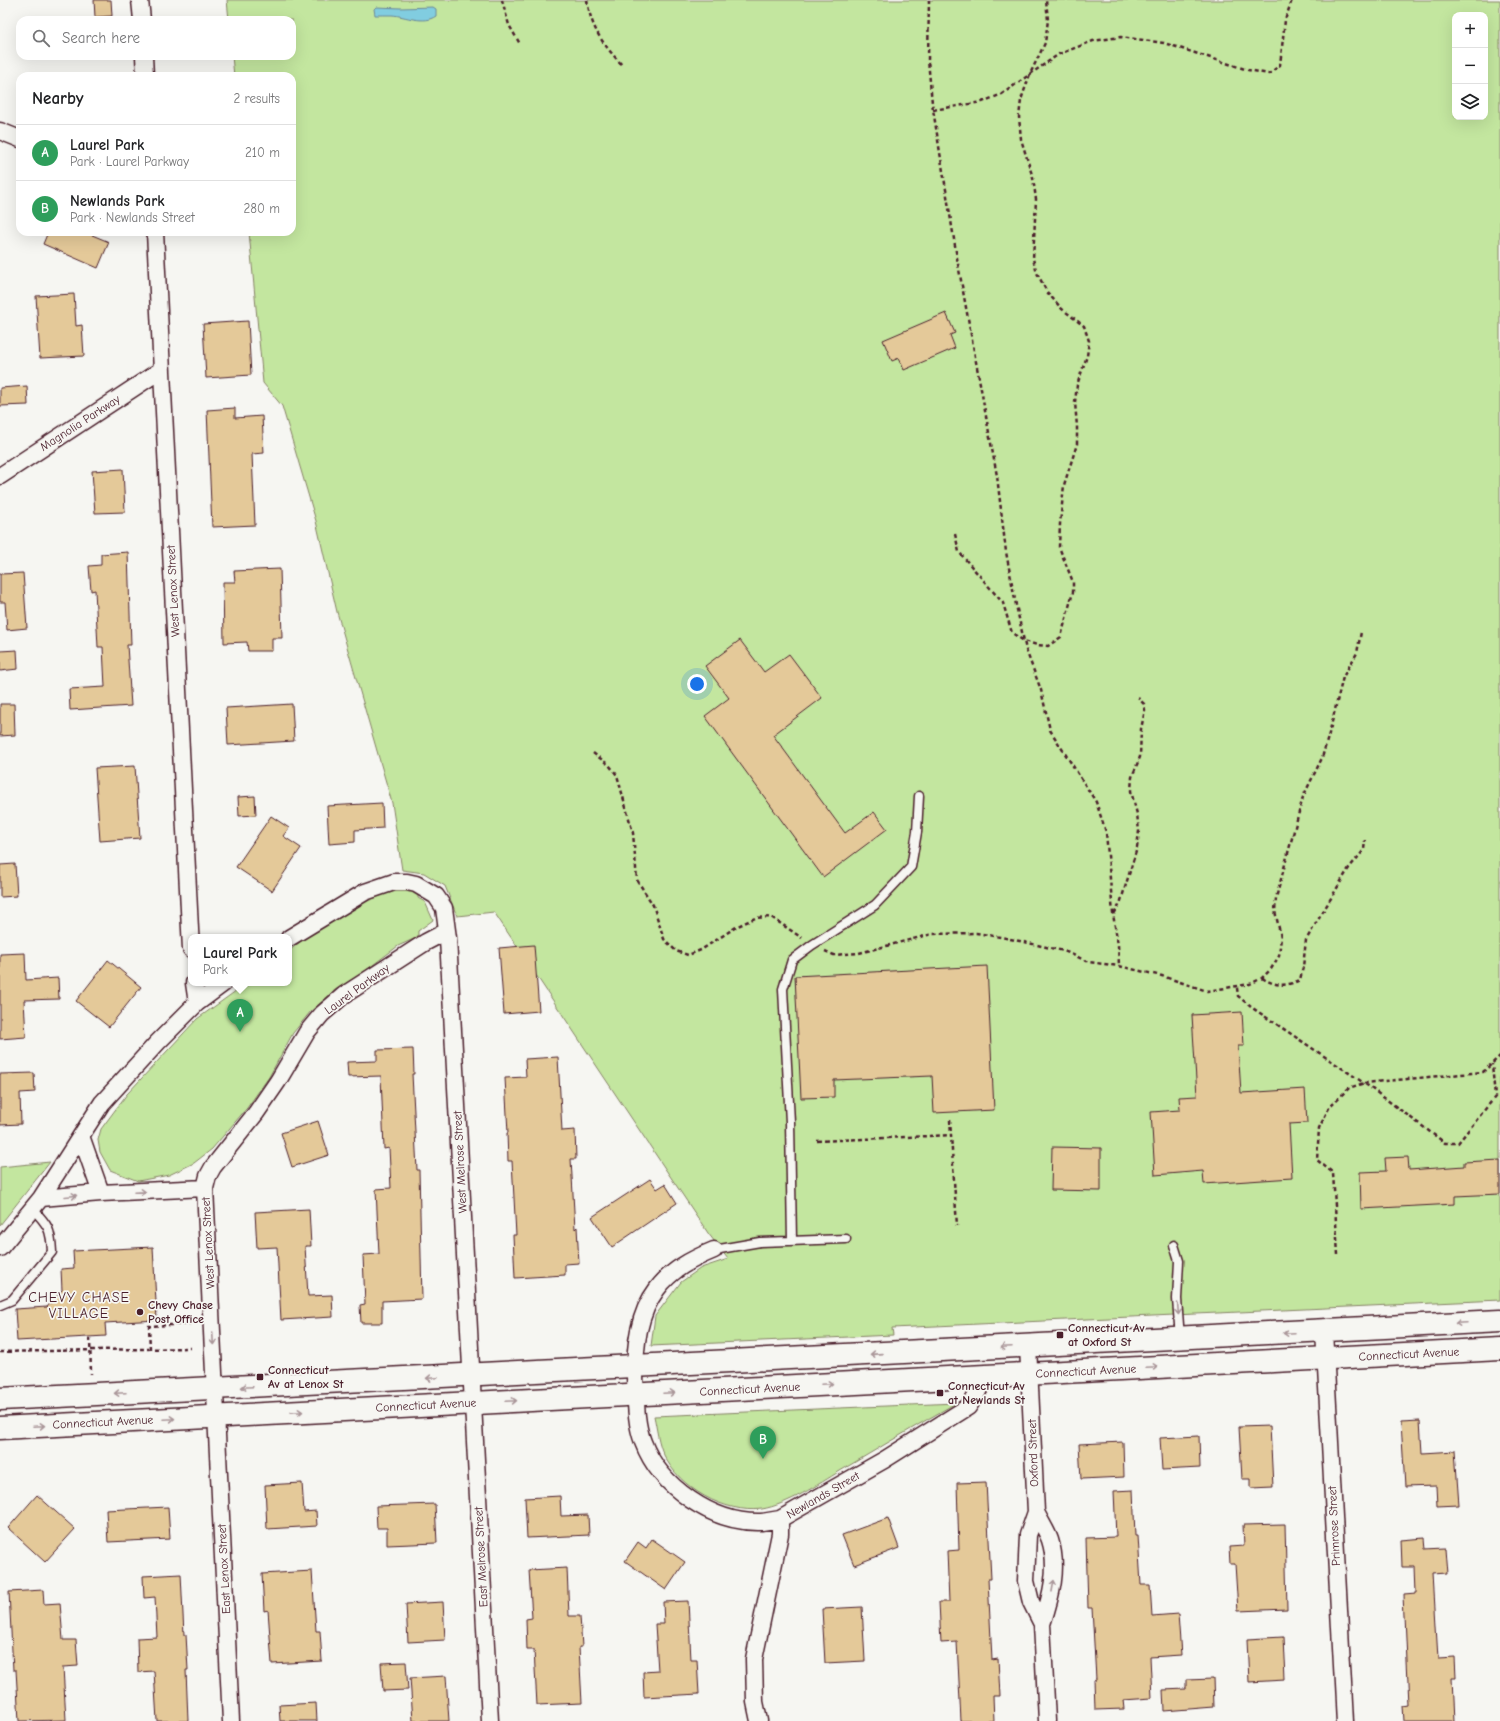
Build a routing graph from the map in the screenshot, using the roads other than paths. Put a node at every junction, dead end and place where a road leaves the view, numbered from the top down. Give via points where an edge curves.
1 (140, 0) edge
2 (142, 16) edge
3 (144, 60) edge
4 (146, 72) edge
5 (0, 131) edge
6 (16, 137) edge
7 (155, 236) edge
8 (161, 370) junction
9 (0, 476) edge
10 (919, 796) dead end
11 (448, 931) junction
12 (190, 934) edge
13 (292, 936) edge
14 (194, 986) edge
15 (220, 986) edge
16 (197, 1003) junction
17 (81, 1136) junction
18 (205, 1188) junction
19 (101, 1193) junction
20 (37, 1204) junction
21 (846, 1239) dead end
22 (792, 1241) junction
23 (1174, 1245) dead end
24 (0, 1248) edge
25 (714, 1250) joint
26 (0, 1306) edge
27 (1500, 1321) edge
28 (1324, 1331) junction
29 (1180, 1338) junction
30 (1028, 1346) junction
31 (1500, 1349) edge
32 (1325, 1358) junction
33 (1030, 1374) junction
34 (986, 1376) junction
35 (636, 1382) junction
36 (215, 1388) junction
37 (472, 1391) junction
38 (0, 1399) edge
39 (216, 1416) junction
40 (0, 1428) edge
41 (1036, 1512) junction
42 (780, 1519) junction
43 (1042, 1624) junction
44 (231, 1721) edge
45 (490, 1721) edge
46 (759, 1721) edge
47 (1047, 1721) edge
48 (1346, 1721) edge

1 - 2 street
3 - 4 street
5 - 6 street
7 - 8 street, West Lenox Street
8 - 9 street, Magnolia Parkway
8 - 12 street, West Lenox Street
10 - 22 lane via 917,832 911,867 875,905 792,960 783,989 790,1122
11 - 13 street via 444,908 436,896 416,884 394,882 365,892
11 - 18 street, Laurel Parkway via 426,942 344,995 322,1014 307,1032 256,1113 213,1167
11 - 37 street, West Melrose Street
14 - 16 street
15 - 16 street
16 - 17 street via 102,1102
17 - 19 street
17 - 20 street
19 -> 18 street
18 -> 36 street, West Lenox Street
20 -> 19 street
20 - 24 street
20 - 26 lane via 51,1235 52,1252 12,1300
21 - 22 lane
22 - 25 lane via 760,1242
23 -> 29 lane via 1178,1261
25 - 35 street via 681,1266 656,1289 647,1306 635,1348
27 -> 28 main road, Connecticut Avenue
28 -> 29 main road, Connecticut Avenue
28 - 32 street, Primrose Street
29 - 30 main road, Connecticut Avenue
30 - 33 street, Oxford Street
30 -> 35 main road, Connecticut Avenue
31 - 32 main road, Connecticut Avenue
33 -> 32 main road, Connecticut Avenue
32 - 48 street, Primrose Street
33 - 34 main road, Connecticut Avenue
33 - 41 street, Oxford Street
35 -> 34 main road, Connecticut Avenue
34 - 42 street, Newlands Street via 968,1407 884,1460
35 - 37 main road, Connecticut Avenue
35 - 42 street via 638,1423 642,1441 650,1459 672,1486 709,1510 730,1518 762,1522
37 -> 36 main road, Connecticut Avenue
36 -> 38 main road, Connecticut Avenue
36 - 39 street, West Lenox Street
39 -> 37 main road, Connecticut Avenue
37 - 45 street, East Melrose Street
40 -> 39 main road, Connecticut Avenue
39 - 44 street, East Lenox Street
41 - 43 street, Oxford Street via 1028,1535 1026,1580 1031,1602
43 -> 41 street, Oxford Street via 1054,1579 1054,1556 1050,1540
42 - 46 street, Newlands Street via 780,1534 754,1659 755,1702
43 - 47 street, Oxford Street

